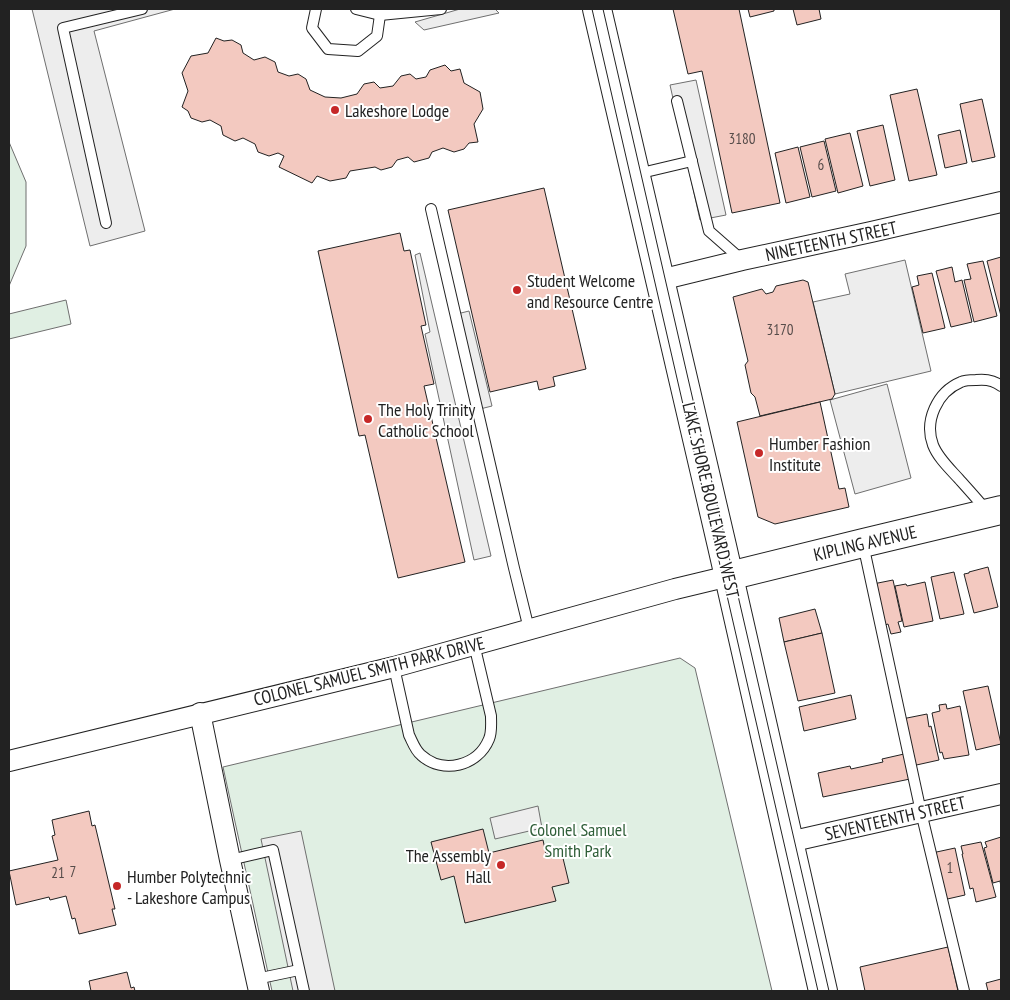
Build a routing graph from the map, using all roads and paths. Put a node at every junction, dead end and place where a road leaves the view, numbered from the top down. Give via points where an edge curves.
1 (142, 9) edge
2 (316, 9) edge
3 (356, 9) edge
4 (440, 9) edge
5 (597, 9) edge
6 (380, 15) junction
7 (677, 101) dead end
8 (692, 161) junction
9 (636, 175) junction
10 (1001, 202) edge
11 (431, 209) dead end
12 (106, 223) dead end
13 (742, 260) junction
14 (660, 280) junction
15 (1001, 386) edge
16 (995, 512) edge
17 (863, 543) junction
18 (729, 576) junction
19 (529, 629) junction
20 (474, 644) junction
21 (394, 667) junction
22 (200, 713) junction
23 (9, 761) edge
24 (1001, 794) edge
25 (921, 812) junction
26 (789, 842) junction
27 (230, 860) junction
28 (299, 970) junction
29 (257, 985) edge
30 (304, 991) edge
31 (823, 991) edge
32 (964, 991) edge

1 - 12 lane via 63,28
2 - 6 lane via 312,28 328,49 358,51 377,36
3 - 6 lane
4 - 6 lane
5 - 9 main road, LAKE SHORE BOULEVARD WEST
7 - 8 lane
8 - 9 lane
8 - 13 lane via 709,232
9 - 14 main road, LAKE SHORE BOULEVARD WEST
10 - 13 street, NINETEENTH STREET
11 - 19 lane
13 - 14 street, NINETEENTH STREET
14 - 18 main road, LAKE SHORE BOULEVARD WEST
15 - 16 lane via 983,379 963,381 949,388 935,406 930,430 943,461
16 - 17 main road, KIPLING AVENUE
17 - 18 main road, KIPLING AVENUE
17 - 25 lane
18 - 19 street, COLONEL SAMUEL SMITH PARK DRIVE
18 - 26 main road, LAKE SHORE BOULEVARD WEST
19 - 20 street, COLONEL SAMUEL SMITH PARK DRIVE
20 - 21 street, COLONEL SAMUEL SMITH PARK DRIVE
20 - 21 lane via 492,728 484,749 466,763 442,766 431,762 414,746
21 - 22 street, COLONEL SAMUEL SMITH PARK DRIVE
22 - 23 street, COLONEL SAMUEL SMITH PARK DRIVE
22 - 27 street
24 - 25 street, SEVENTEENTH STREET
25 - 26 street, SEVENTEENTH STREET
25 - 32 lane
26 - 31 main road, LAKE SHORE BOULEVARD WEST
27 - 28 lane via 274,850
27 - 29 street
28 - 29 lane
28 - 30 lane

